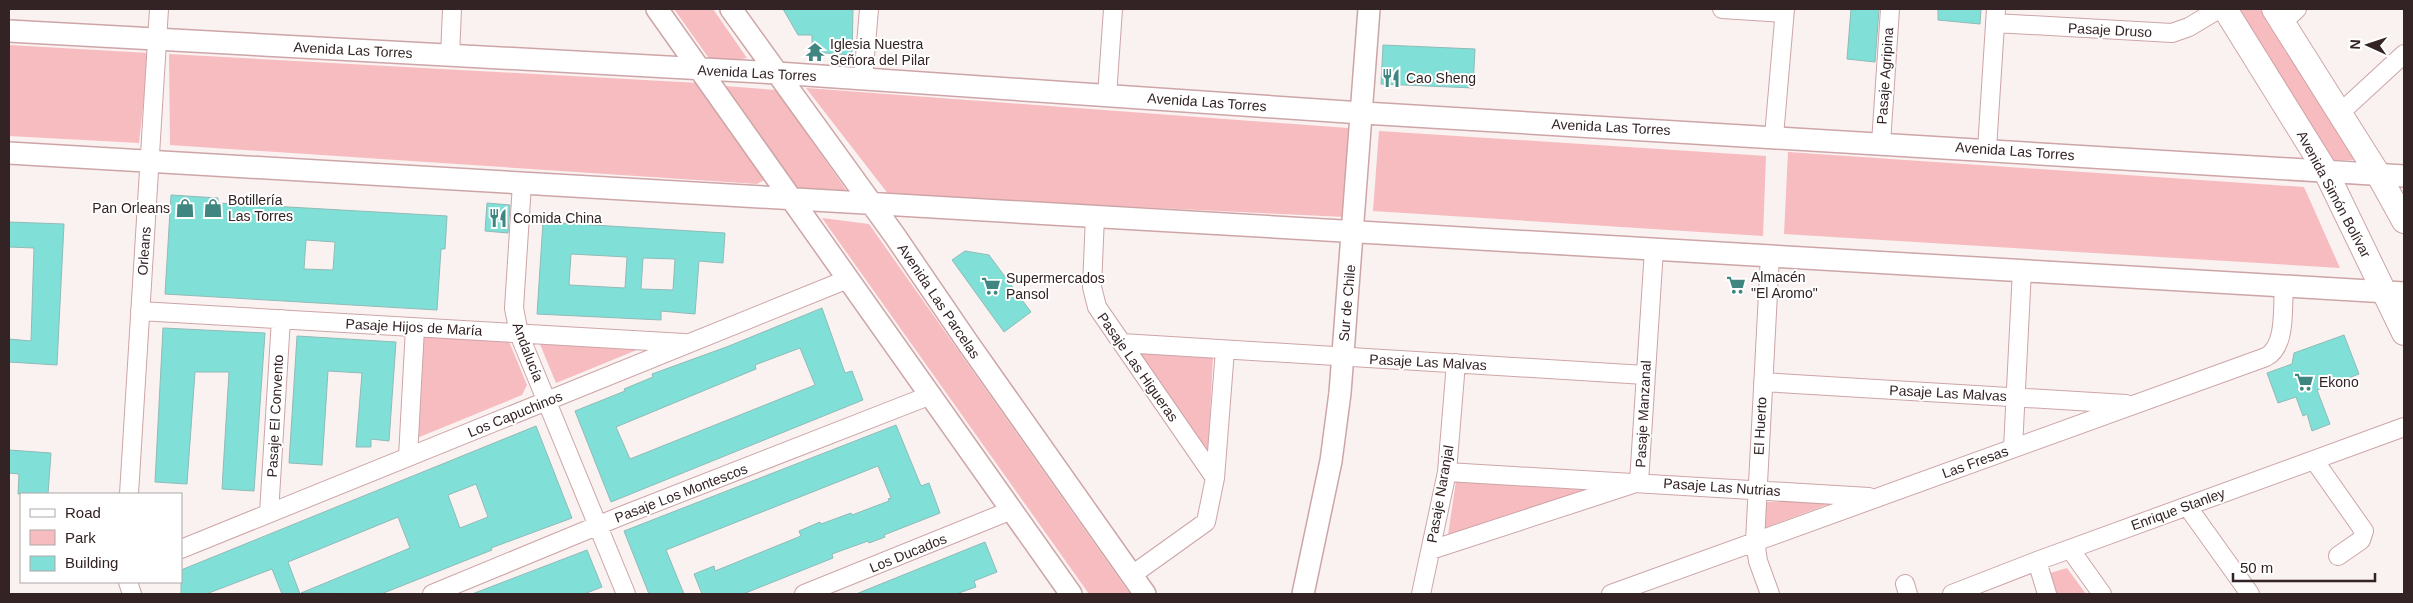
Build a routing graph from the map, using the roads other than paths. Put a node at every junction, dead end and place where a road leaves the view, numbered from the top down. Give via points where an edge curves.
1 (159, 9) edge
2 (452, 9) edge
3 (657, 9) edge
4 (868, 9) edge
5 (1113, 9) edge
6 (1369, 9) edge
7 (1722, 9) edge
8 (1890, 9) edge
9 (2219, 9) edge
10 (2225, 9) edge
11 (1785, 11) edge
12 (740, 13) edge
13 (2285, 13) edge
14 (1995, 16) edge
15 (9, 31) edge
16 (157, 40) junction
17 (2404, 54) edge
18 (450, 56) junction
19 (701, 70) junction
20 (777, 73) junction
21 (863, 80) junction
22 (1107, 96) junction
23 (1361, 112) junction
24 (2340, 113) junction
25 (1774, 136) junction
26 (1881, 143) junction
27 (1987, 149) junction
28 (9, 152) edge
29 (150, 160) junction
30 (2325, 170) junction
31 (2378, 174) junction
32 (2404, 176) edge
33 (522, 184) junction
34 (791, 199) junction
35 (872, 204) junction
36 (1095, 216) junction
37 (2404, 221) edge
38 (1352, 231) junction
39 (1654, 248) junction
40 (1770, 255) junction
41 (2022, 270) junction
42 (848, 279) junction
43 (2284, 286) junction
44 (2395, 292) edge
45 (140, 311) junction
46 (280, 319) junction
47 (415, 328) junction
48 (2404, 333) edge
49 (519, 334) junction
50 (1122, 343) junction
51 (688, 344) junction
52 (1225, 350) junction
53 (1342, 356) junction
54 (1456, 364) junction
55 (1645, 375) junction
56 (1763, 382) junction
57 (931, 395) junction
58 (2017, 397) junction
59 (547, 400) junction
60 (2134, 405) junction
61 (2404, 427) edge
62 (2014, 448) junction
63 (408, 457) junction
64 (2314, 460) junction
65 (1447, 472) junction
66 (1215, 478) junction
67 (1639, 482) junction
68 (1757, 489) junction
69 (129, 493) edge
70 (1877, 497) junction
71 (2187, 506) junction
72 (1012, 510) junction
73 (269, 513) junction
74 (598, 526) junction
75 (1754, 541) junction
76 (182, 549) edge
77 (2070, 549) junction
78 (1431, 550) junction
79 (2338, 556) dead end
80 (2037, 561) junction
81 (1132, 575) junction
82 (432, 594) edge
83 (626, 594) edge
84 (804, 594) edge
85 (1071, 594) edge
86 (1145, 594) edge
87 (1303, 594) edge
88 (1422, 594) edge
89 (1611, 594) edge
90 (1770, 594) edge
91 (1952, 594) edge
92 (2047, 594) edge
93 (2102, 594) edge
94 (2250, 594) edge

1 - 16 street, Orleans
2 - 18 street
3 - 19 street
4 - 21 street
5 - 22 street
6 - 23 street, Sur de Chile
7 - 11 street
8 - 26 street, Pasaje Agripina
9 - 14 street, Pasaje Druso via 2190,27 2172,33
10 - 30 main road, Avenida Simón Bolívar
11 - 25 street
12 - 20 street, Avenida Las Parcelas
13 - 24 main road
14 - 27 street
15 - 16 street, Avenida Las Torres
16 - 18 street, Avenida Las Torres
16 - 29 street, Orleans
17 - 24 street
18 - 19 street, Avenida Las Torres
19 - 20 street, Avenida Las Torres
19 - 34 street
20 - 21 street, Avenida Las Torres
20 - 35 street, Avenida Las Parcelas
21 - 22 street, Avenida Las Torres
22 - 23 street, Avenida Las Torres
23 - 25 street, Avenida Las Torres
23 - 38 street, Sur de Chile
24 - 31 main road
25 - 26 street, Avenida Las Torres
26 - 27 street, Avenida Las Torres
27 - 30 street, Avenida Las Torres
28 - 29 street
29 - 33 street
29 - 45 street, Orleans
30 - 31 street, Avenida Las Torres
30 - 44 main road, Avenida Simón Bolívar
31 - 32 street, Avenida Las Torres
31 - 37 main road
33 - 34 street
33 - 49 street, Andalucía via 514,308
34 - 35 street
34 - 42 street
35 - 36 street
35 - 81 street, Avenida Las Parcelas
36 - 38 street
36 - 50 street, Pasaje Las Higueras via 1093,298
38 - 39 street
38 - 53 street, Sur de Chile
39 - 40 street
39 - 55 street, Pasaje Manzanal
40 - 41 street
40 - 56 street, El Huerto
41 - 43 street
41 - 58 street
42 - 51 street, Los Capuchinos
42 - 57 street
43 - 44 street
43 - 60 street, Las Fresas via 2279,341 2271,354
44 - 48 main road, Avenida Simón Bolívar
45 - 46 street, Pasaje Hijos de María
45 - 69 street, Orleans
46 - 47 street, Pasaje Hijos de María
46 - 73 street, Pasaje El Convento
47 - 49 street, Pasaje Hijos de María
47 - 63 street
49 - 51 street, Pasaje Hijos de María
49 - 59 street, Andalucía
50 - 52 street, Pasaje Las Malvas
50 - 66 street, Pasaje Las Higueras
51 - 59 street, Los Capuchinos
52 - 53 street, Pasaje Las Malvas
52 - 66 street
53 - 54 street, Pasaje Las Malvas
53 - 87 street, Sur de Chile via 1332,453
54 - 55 street, Pasaje Las Malvas
54 - 65 street, Pasaje Naranjal
55 - 67 street, Pasaje Manzanal
56 - 58 street, Pasaje Las Malvas
56 - 68 street, El Huerto
57 - 72 street
57 - 74 street, Pasaje Los Montescos
58 - 60 street, Pasaje Las Malvas
58 - 62 street
59 - 63 street, Los Capuchinos
59 - 74 street, Andalucía
60 - 62 street, Las Fresas
61 - 64 street, Enrique Stanley
62 - 70 street, Las Fresas
63 - 73 street, Los Capuchinos
64 - 71 street, Enrique Stanley
64 - 79 street via 2364,530 2361,540
65 - 67 street, Pasaje Las Nutrias
65 - 78 street, Pasaje Naranjal
66 - 81 street via 1206,522
67 - 68 street, Pasaje Las Nutrias
67 - 78 street, Pasaje Manzanal
68 - 70 street, Pasaje Las Nutrias
68 - 75 street, El Huerto
70 - 75 street, Las Fresas
71 - 77 street, Enrique Stanley
71 - 94 street
72 - 84 street, Los Ducados
72 - 85 street
73 - 76 street, Los Capuchinos
74 - 82 street, Pasaje Los Montescos
74 - 83 street, Andalucía
75 - 89 street, Las Fresas
75 - 90 street, El Huerto
77 - 80 street, Enrique Stanley
77 - 93 street
78 - 88 street, Pasaje Naranjal
80 - 91 street, Enrique Stanley
80 - 92 street
81 - 86 street, Avenida Las Parcelas

